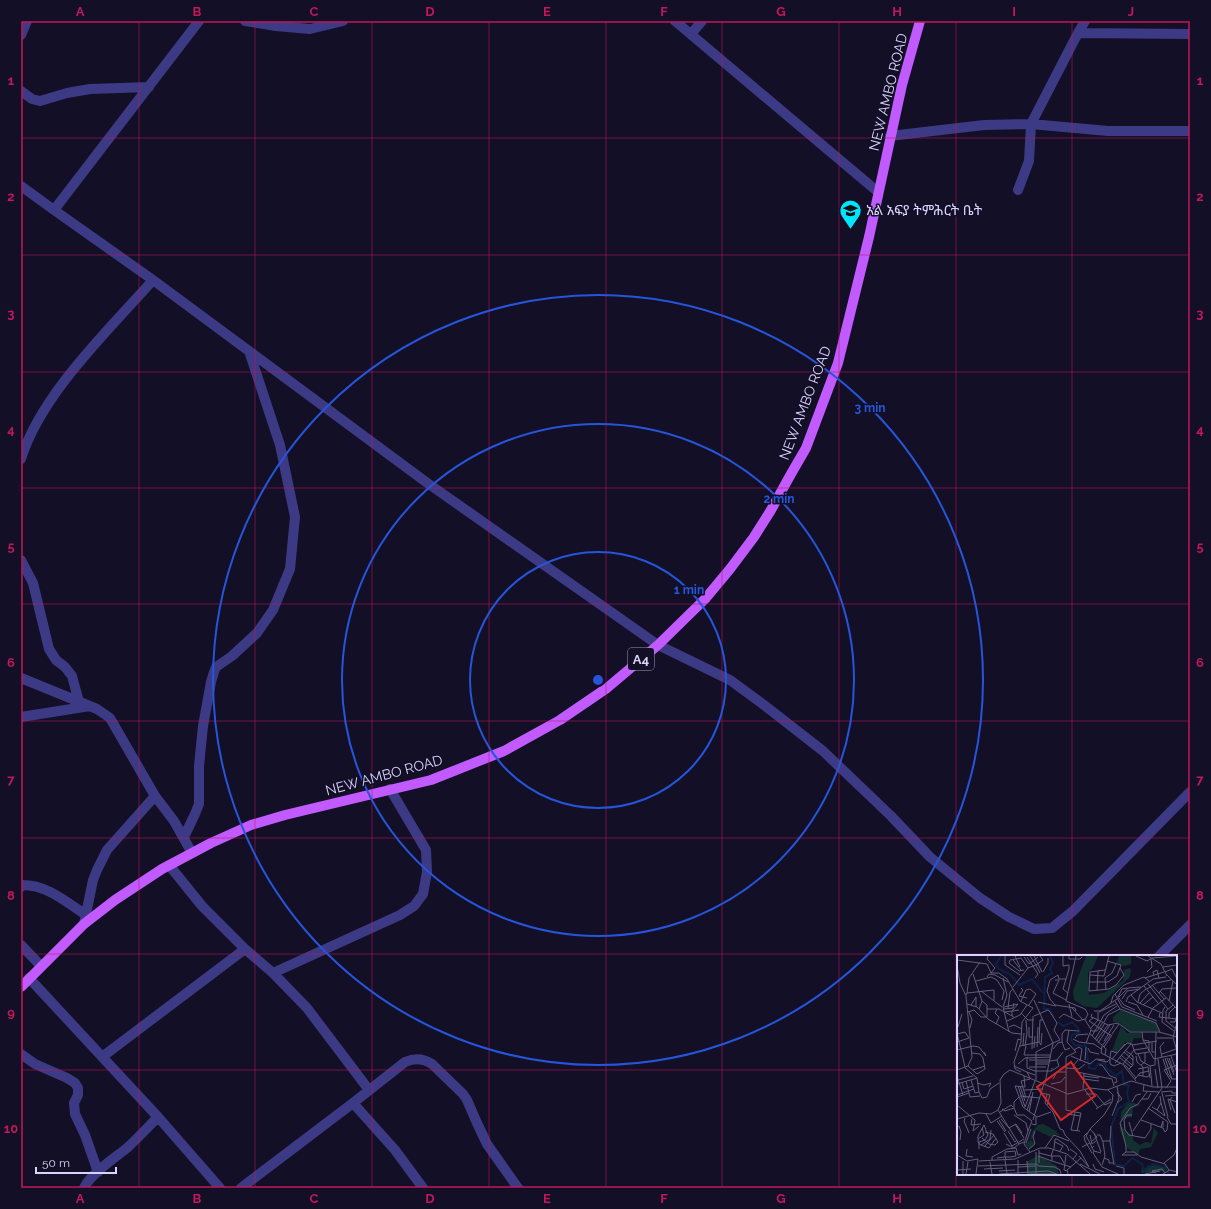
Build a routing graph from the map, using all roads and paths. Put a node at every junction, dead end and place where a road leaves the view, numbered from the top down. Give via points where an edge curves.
1 (27, 21) edge
2 (199, 21) edge
3 (245, 21) edge
4 (343, 21) edge
5 (675, 21) edge
6 (702, 21) edge
7 (920, 21) edge
8 (1085, 21) edge
9 (1078, 33) junction
10 (691, 34) junction
11 (1190, 34) edge
12 (21, 35) edge
13 (149, 87) junction
14 (21, 91) edge
15 (1031, 124) junction
16 (1190, 132) edge
17 (890, 136) junction
18 (21, 186) edge
19 (1018, 190) dead end
20 (878, 192) junction
21 (54, 210) junction
22 (153, 280) junction
23 (249, 351) junction
24 (21, 459) edge
25 (21, 560) edge
26 (658, 644) junction
27 (21, 678) edge
28 (79, 702) junction
29 (90, 706) junction
30 (21, 717) edge
31 (390, 789) junction
32 (1190, 792) edge
33 (155, 796) junction
34 (184, 837) junction
35 (192, 853) junction
36 (170, 865) junction
37 (21, 887) edge
38 (85, 920) junction
39 (1190, 925) edge
40 (21, 945) edge
41 (245, 949) junction
42 (1160, 955) edge
43 (41, 966) junction
44 (273, 973) junction
45 (29, 978) junction
46 (21, 986) edge
47 (21, 1054) edge
48 (102, 1057) junction
49 (369, 1090) junction
50 (353, 1103) junction
51 (158, 1117) junction
52 (98, 1172) junction
53 (84, 1188) edge
54 (220, 1188) edge
55 (241, 1188) edge
56 (423, 1188) edge
57 (518, 1188) edge

1 - 12 street
2 - 13 street
3 - 4 street via 310,29
5 - 10 street
6 - 10 street
7 - 17 main road, NEW AMBO ROAD / A4
8 - 9 street
9 - 11 street
9 - 15 street
10 - 20 street
13 - 14 street via 90,89 40,101
13 - 21 street
15 - 16 street via 1108,131
15 - 17 street via 984,125
15 - 19 street via 1029,160
17 - 20 main road, NEW AMBO ROAD / A4
18 - 21 street
20 - 26 main road, NEW AMBO ROAD / A4 via 838,362 806,448 771,510 730,569 705,600
21 - 22 street
22 - 23 street
22 - 24 street via 75,367 39,418
23 - 26 street via 426,482
23 - 34 street via 280,445 295,517 290,569 273,610 257,633 216,667 214,672 202,726 198,766 199,804
25 - 28 street via 32,583 49,649 72,676
26 - 31 main road, NEW AMBO ROAD / A4 via 601,692 560,720 504,751 431,780
26 - 32 street via 730,680 764,705 823,751 930,857 980,898 1009,917 1034,929 1052,928 1073,911
27 - 28 street
28 - 29 street
29 - 30 street
29 - 33 street via 110,718
31 - 35 main road, NEW AMBO ROAD / A4 via 258,823
31 - 44 street via 426,850 427,872 423,894 414,906 400,915
33 - 34 street
33 - 38 street via 107,850 94,880
34 - 35 street
35 - 36 main road, NEW AMBO ROAD / A4
36 - 38 main road, NEW AMBO ROAD / A4
36 - 41 street via 202,906
37 - 38 street via 34,885 45,889
38 - 43 main road, NEW AMBO ROAD / A4
39 - 42 street
40 - 43 street
41 - 44 street
41 - 48 street
43 - 45 main road, NEW AMBO ROAD / A4
44 - 49 street via 307,1008
45 - 46 main road, NEW AMBO ROAD / A4
45 - 48 street
47 - 52 street via 35,1064 75,1083 78,1095 74,1103 75,1114
48 - 51 street
49 - 50 street
49 - 57 street via 405,1062 412,1059 427,1061 463,1094 487,1144
50 - 55 street
50 - 56 street via 395,1150
51 - 52 street
51 - 54 street
52 - 53 street

